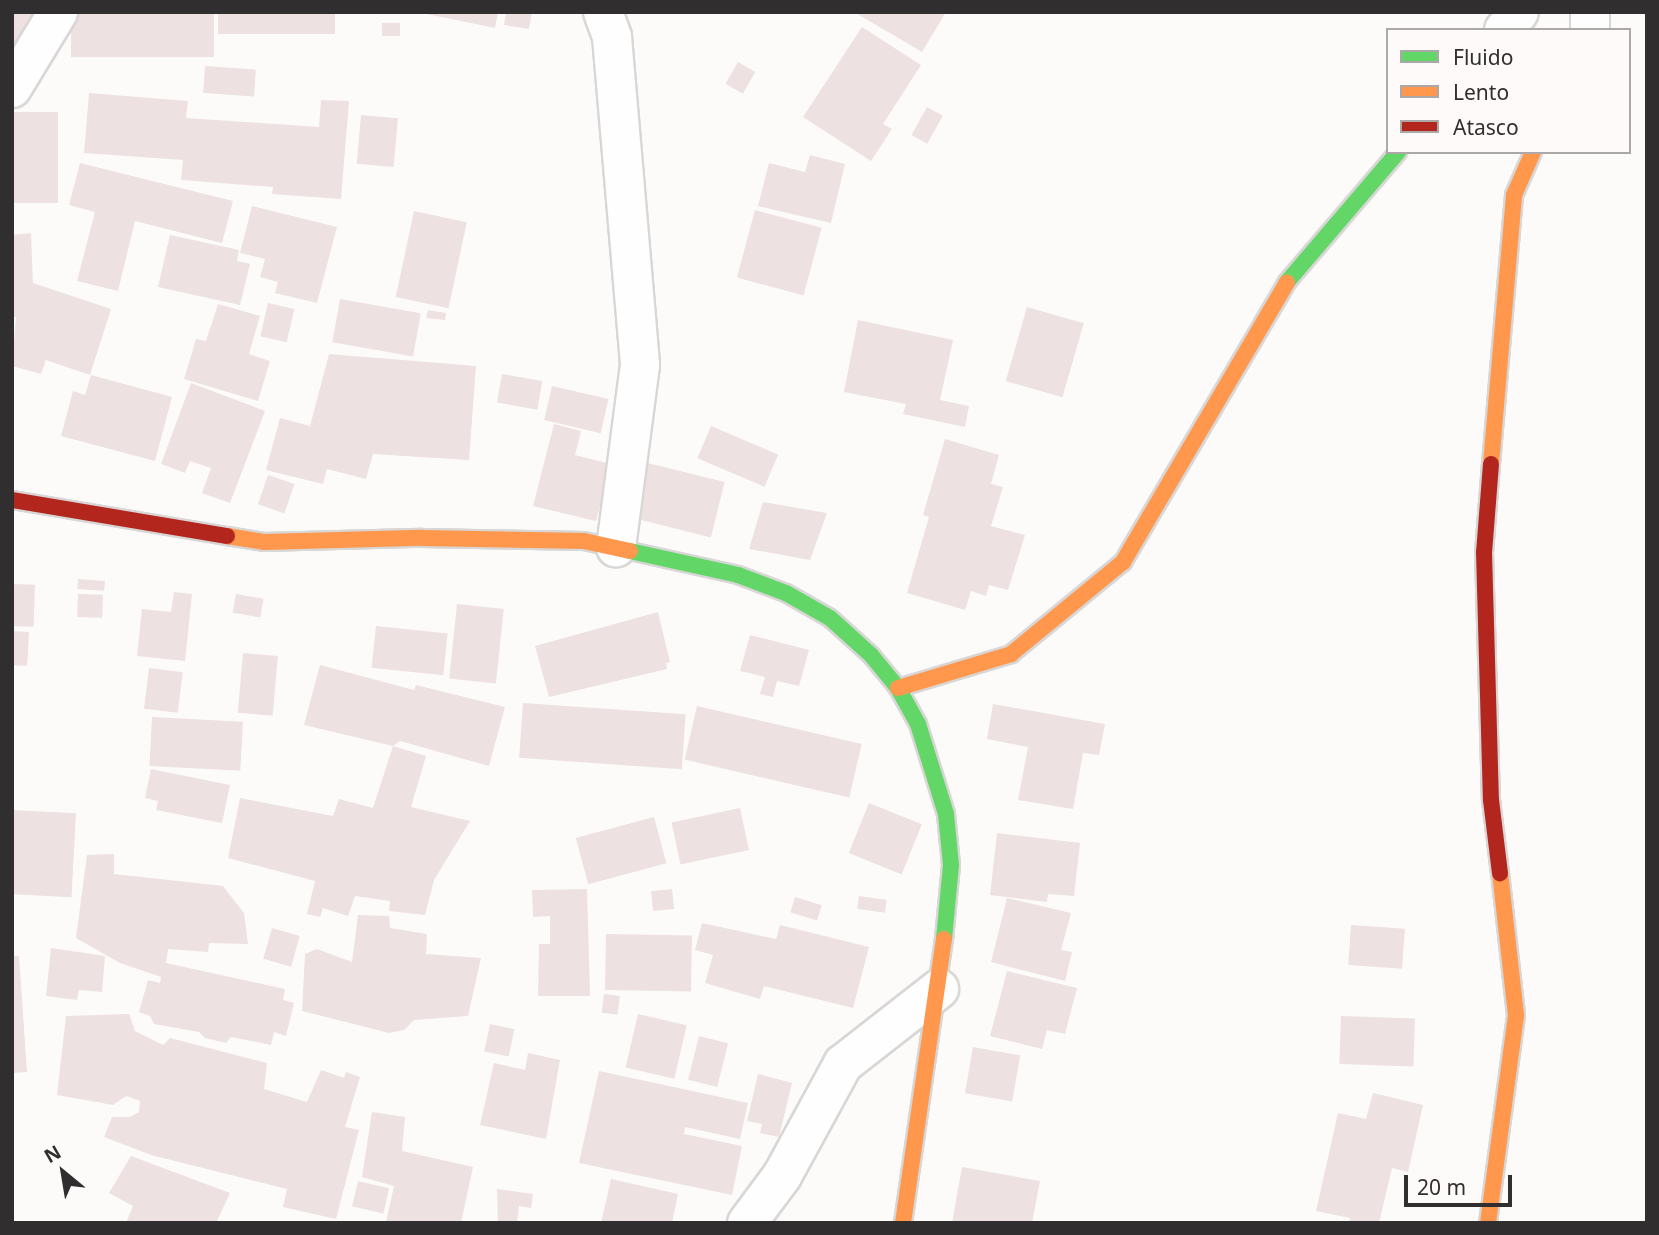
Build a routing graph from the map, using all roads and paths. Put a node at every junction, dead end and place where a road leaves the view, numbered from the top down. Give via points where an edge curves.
1 (58, 12) edge
2 (603, 12) edge
3 (1519, 12) edge
4 (1506, 28) edge
5 (12, 88) edge
6 (1396, 154) edge
7 (1532, 154) edge
8 (13, 499) edge
9 (616, 547) junction
10 (898, 688) junction
11 (939, 989) junction
12 (747, 1223) edge
13 (903, 1223) edge
14 (1488, 1223) edge

1 - 5 street
2 - 9 street via 612,37 640,365
3 - 4 street
6 - 10 street via 1290,277 1123,562 1011,654
7 - 14 street via 1514,195 1484,552 1490,800 1516,1015
8 - 9 street via 264,542 449,538 584,541
9 - 10 street via 683,560 786,593 830,618 871,655
10 - 11 street via 922,735 946,814 951,865
11 - 12 street via 843,1063 782,1176
11 - 13 street

